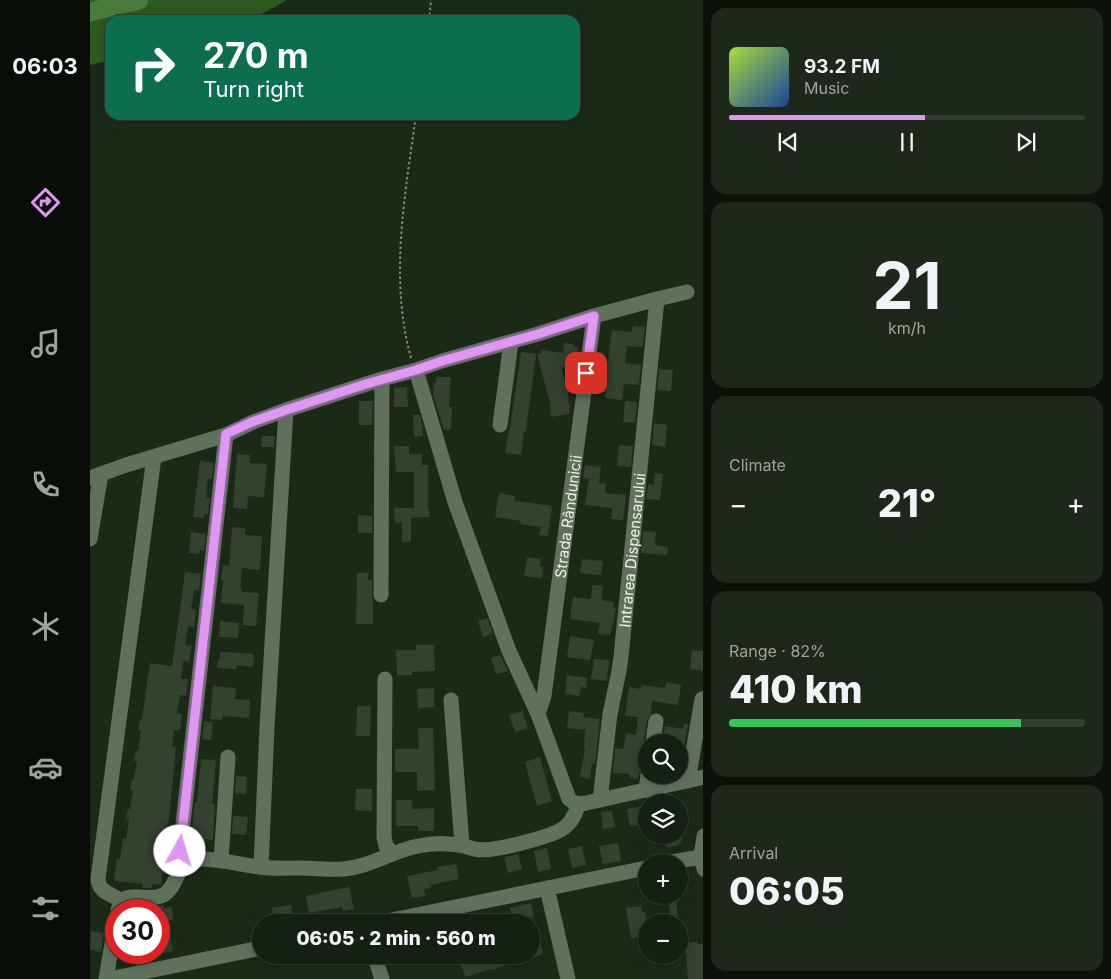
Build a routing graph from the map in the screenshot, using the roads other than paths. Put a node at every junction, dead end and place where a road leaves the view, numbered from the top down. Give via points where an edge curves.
1 (687, 292) dead end
2 (657, 299) junction
3 (594, 316) junction
4 (511, 342) junction
5 (416, 370) junction
6 (382, 379) junction
7 (286, 410) junction
8 (500, 425) dead end
9 (226, 434) junction
10 (154, 457) junction
11 (95, 476) edge
12 (90, 539) edge
13 (381, 595) dead end
14 (385, 679) dead end
15 (702, 699) dead end
16 (451, 700) dead end
17 (538, 714) junction
18 (656, 721) dead end
19 (654, 734) edge
20 (228, 757) dead end
21 (703, 777) edge
22 (688, 781) joint
23 (642, 784) edge
24 (600, 800) junction
25 (579, 804) junction
26 (462, 845) junction
27 (703, 850) edge
28 (392, 853) junction
29 (221, 861) junction
30 (688, 863) edge
31 (702, 863) edge
32 (261, 867) junction
33 (180, 870) junction
34 (638, 870) edge
35 (547, 888) junction
36 (115, 899) edge
37 (127, 899) edge
38 (421, 914) edge
39 (252, 950) edge
40 (110, 964) edge
41 (377, 964) edge
42 (145, 976) edge
43 (108, 979) edge
44 (382, 979) edge
45 (568, 979) edge

1 - 2 street
2 - 3 street
2 - 24 street, Intrarea Dispensarului via 621,657 610,714
3 - 4 street
3 - 17 street, Strada Rândunicii via 544,696
4 - 5 street
4 - 8 street
5 - 6 street
5 - 17 street via 459,512 509,652
6 - 7 street
6 - 13 street
7 - 9 street
7 - 32 street
9 - 10 street
9 - 33 street
10 - 11 street
10 - 36 street via 98,879 101,889
11 - 12 street
14 - 28 street via 384,837
15 - 22 street
16 - 26 street
17 - 25 street via 569,799
18 - 19 street
20 - 29 street
21 - 22 street
23 - 24 street
24 - 25 street
25 - 26 street via 565,828 556,832 493,849
26 - 28 street via 420,846
27 - 31 street
28 - 32 street via 378,861 343,869
29 - 32 street
29 - 33 street via 189,860
30 - 31 street
33 - 37 street via 170,890 162,896
34 - 35 street
35 - 38 street
35 - 45 street
39 - 42 street
40 - 43 street
41 - 44 street
42 - 43 street

